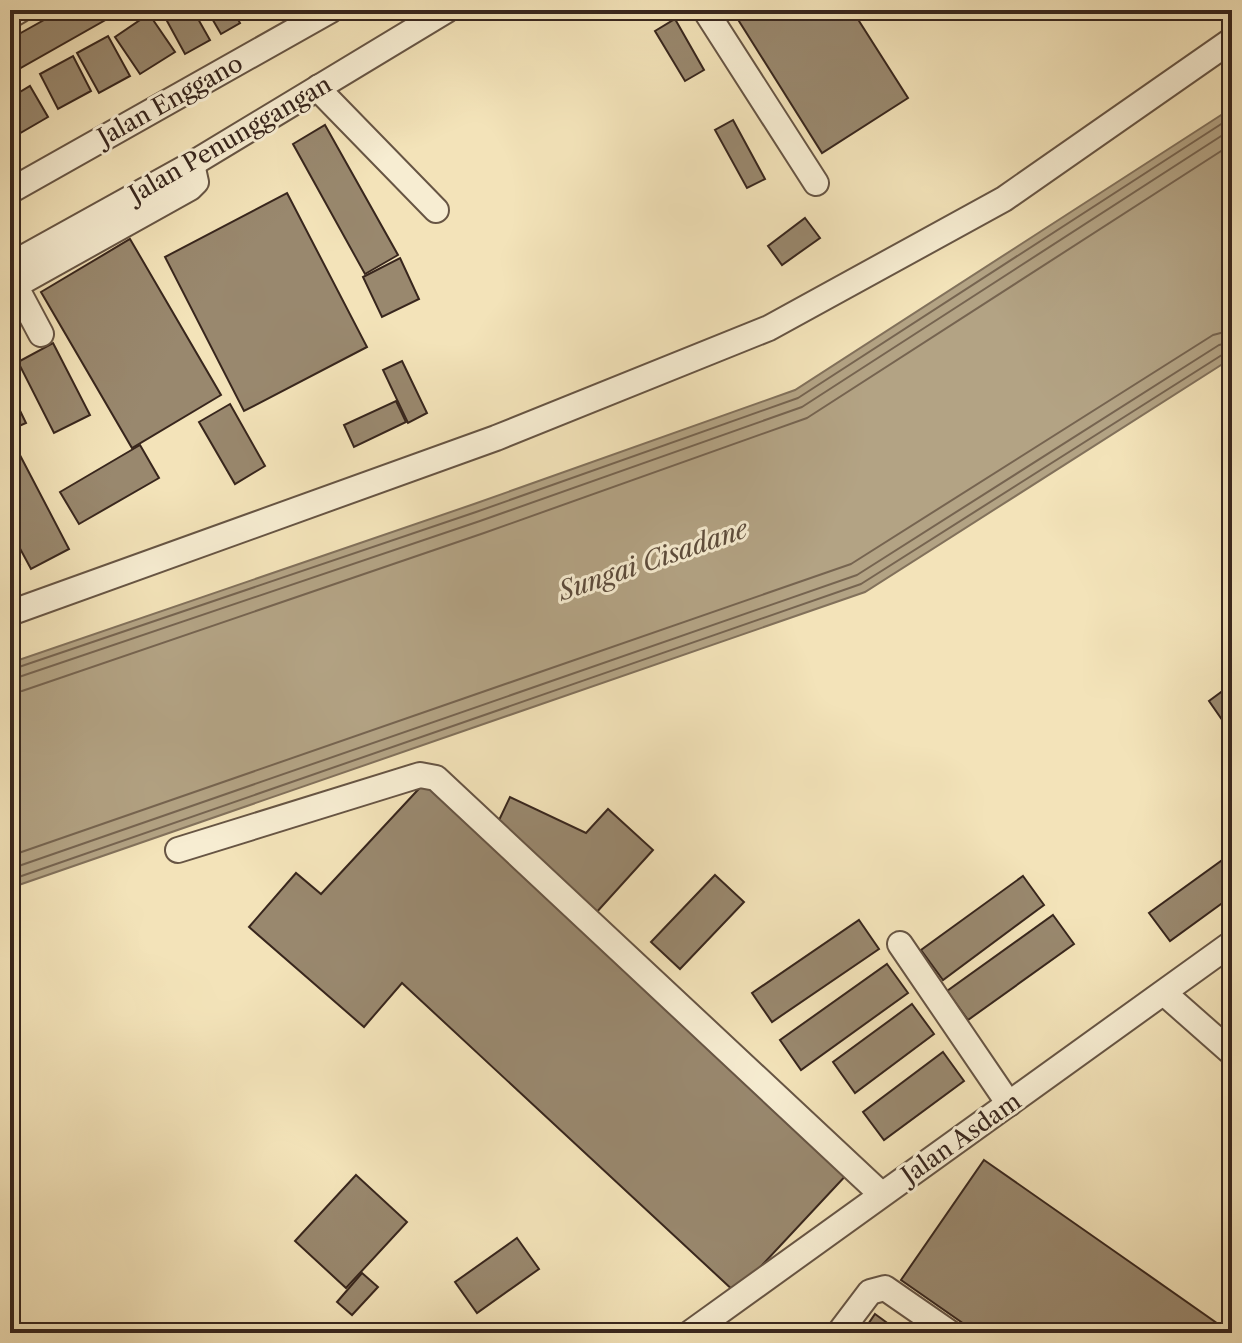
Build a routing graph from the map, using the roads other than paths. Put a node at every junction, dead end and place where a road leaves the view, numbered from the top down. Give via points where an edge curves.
1 (20, 10) edge
2 (331, 10) edge
3 (447, 10) edge
4 (705, 10) edge
5 (10, 16) edge
6 (1232, 40) edge
7 (319, 87) junction
8 (192, 164) junction
9 (816, 183) dead end
10 (10, 191) edge
11 (436, 210) dead end
12 (10, 265) edge
13 (41, 334) dead end
14 (10, 613) edge
15 (178, 850) dead end
16 (1232, 943) edge
17 (900, 944) dead end
18 (1164, 993) junction
19 (1232, 1053) edge
20 (1009, 1104) junction
21 (881, 1194) junction
22 (690, 1333) edge
23 (839, 1333) edge
24 (950, 1333) edge

1 - 5 street
2 - 10 street, Jalan Enggano
3 - 7 street, Jalan Penunggangan
4 - 9 street
6 - 14 street via 1004,199 769,328 496,438
7 - 8 street, Jalan Penunggangan
7 - 11 street
8 - 12 street, Jalan Penunggangan
8 - 13 street via 196,182 190,188 18,284
15 - 21 street via 420,775 436,778
16 - 18 street, Jalan Asdam
17 - 20 street
18 - 19 street
18 - 20 street, Jalan Asdam
20 - 21 street, Jalan Asdam
21 - 22 street, Jalan Asdam
23 - 24 street via 870,1292 885,1288

